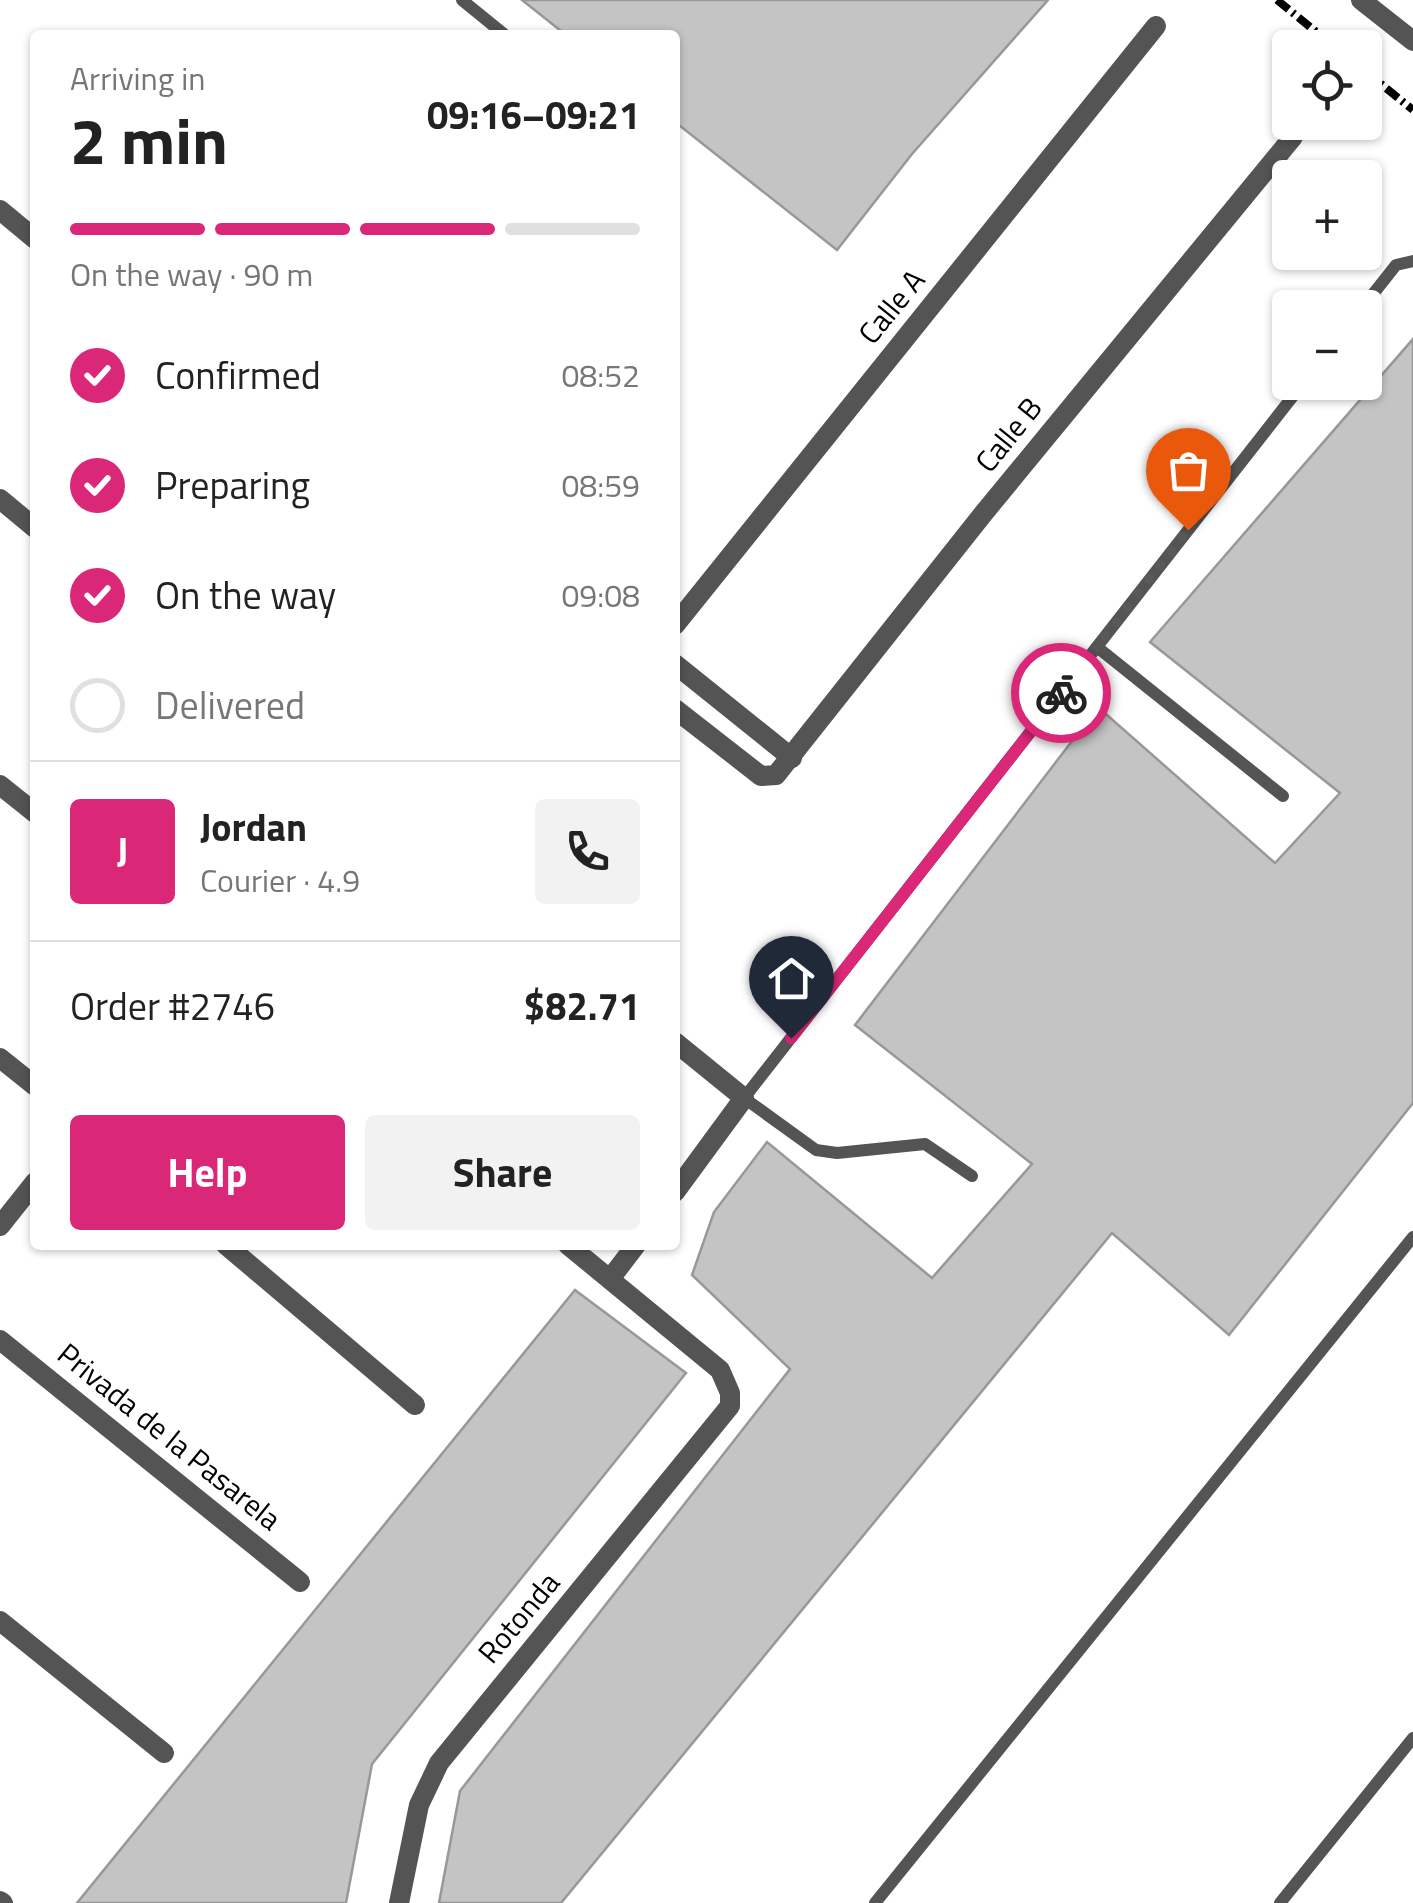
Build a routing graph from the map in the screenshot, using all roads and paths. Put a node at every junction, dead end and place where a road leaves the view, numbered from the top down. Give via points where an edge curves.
1 (462, 0) edge
2 (1361, 0) edge
3 (1156, 26) dead end
4 (499, 30) edge
5 (1413, 42) edge
6 (1291, 140) edge
7 (0, 210) edge
8 (30, 235) edge
9 (1413, 261) edge
10 (1376, 290) edge
11 (1290, 400) edge
12 (0, 500) edge
13 (30, 524) edge
14 (680, 619) edge
15 (1096, 647) junction
16 (680, 668) edge
17 (680, 712) edge
18 (792, 758) junction
19 (0, 785) edge
20 (1283, 796) dead end
21 (30, 809) edge
22 (680, 1046) edge
23 (0, 1058) edge
24 (30, 1082) edge
25 (744, 1098) junction
26 (972, 1176) dead end
27 (680, 1185) edge
28 (30, 1188) edge
29 (0, 1226) edge
30 (1413, 1237) edge
31 (232, 1250) edge
32 (574, 1250) edge
33 (632, 1250) edge
34 (610, 1280) junction
35 (0, 1340) edge
36 (415, 1405) dead end
37 (300, 1582) dead end
38 (0, 1621) edge
39 (1413, 1738) edge
40 (164, 1753) dead end
41 (399, 1903) edge
42 (875, 1903) edge
43 (1280, 1903) edge

1 - 4 lane
2 - 5 street
3 - 14 street, Calle A
6 - 18 street, Calle B
7 - 8 street
9 - 10 lane via 1396,265
11 - 15 lane
12 - 13 street
15 - 20 lane
15 - 25 lane
16 - 18 street
17 - 18 street, Calle B via 761,776 776,775
19 - 21 street
22 - 25 street
23 - 24 street
25 - 26 lane via 816,1150 925,1144
25 - 27 street
28 - 29 street
30 - 42 lane
31 - 36 street
32 - 34 street
33 - 34 street
34 - 41 street, Rotonda via 712,1362 730,1406 439,1762 420,1806
35 - 37 street, Privada de la Pasarela
38 - 40 street
39 - 43 lane

